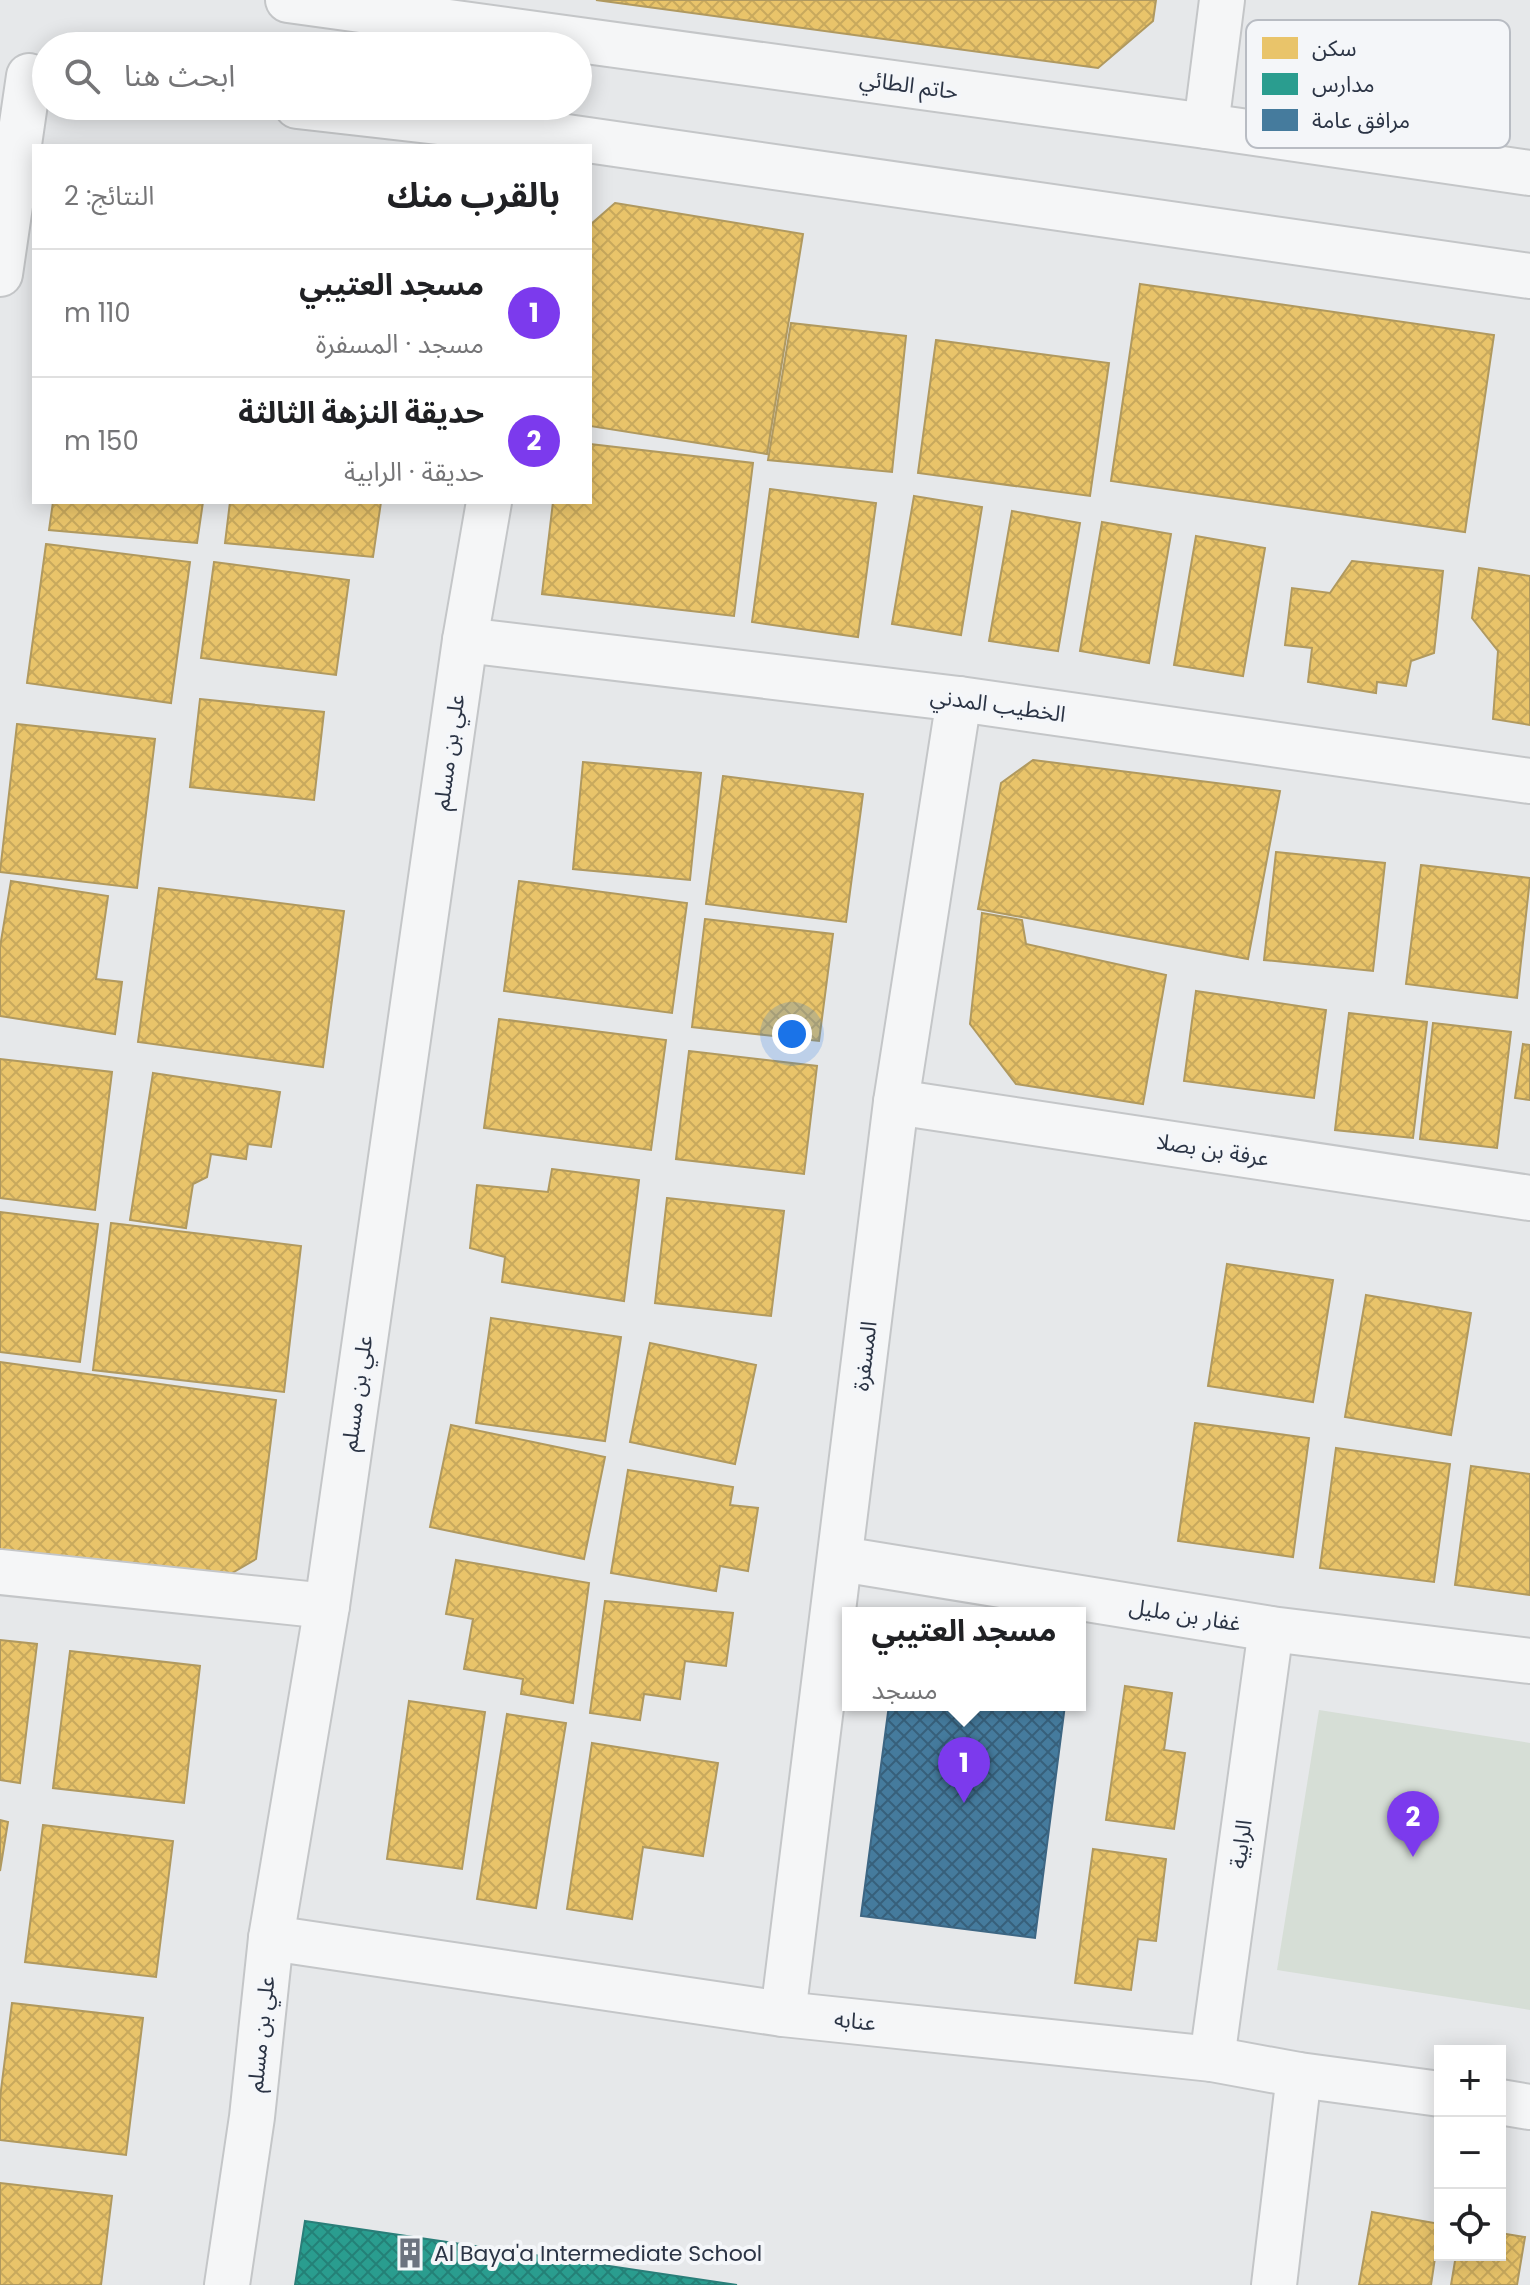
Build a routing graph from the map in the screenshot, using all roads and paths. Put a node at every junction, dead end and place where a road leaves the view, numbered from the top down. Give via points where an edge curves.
1 (288, 0) edge
2 (1222, 0) edge
3 (521, 32) edge
4 (592, 42) edge
5 (25, 75) edge
6 (402, 120) edge
7 (1206, 126) junction
8 (1246, 132) edge
9 (552, 140) edge
10 (581, 144) edge
11 (592, 146) edge
12 (1358, 148) edge
13 (7, 165) edge
14 (1530, 173) edge
15 (0, 274) edge
16 (1530, 276) edge
17 (489, 504) edge
18 (465, 640) junction
19 (959, 699) junction
20 (1530, 781) edge
21 (896, 1102) junction
22 (1530, 1198) edge
23 (841, 1559) junction
24 (0, 1572) edge
25 (327, 1606) junction
26 (1271, 1629) junction
27 (1530, 1661) edge
28 (271, 1938) junction
29 (783, 2014) junction
30 (1212, 2059) junction
31 (1299, 2075) junction
32 (1434, 2093) edge
33 (1506, 2103) edge
34 (1530, 2107) edge
35 (227, 2285) edge
36 (1274, 2285) edge

1 - 3 street, حاتم الطائي
2 - 7 street
4 - 7 street, حاتم الطائي
5 - 13 street
6 - 9 street
7 - 8 street, حاتم الطائي
9 - 10 street
11 - 16 street
12 - 14 street, حاتم الطائي
13 - 15 street
17 - 18 street, علي بن مسلم
18 - 19 street, الخطيب المدني
18 - 25 street, علي بن مسلم
19 - 20 street, الخطيب المدني
19 - 21 street, المسفرة
21 - 22 street, عرفة بن بصلا
21 - 23 street, المسفرة
23 - 26 street, غفار بن مليل
23 - 29 street, المسفرة
24 - 25 street
25 - 28 street, علي بن مسلم
26 - 27 street, غفار بن مليل
26 - 30 street, الرابية
28 - 29 street, عنابه
28 - 35 street, علي بن مسلم
29 - 30 street, عنابه
30 - 31 street, عنابه
31 - 32 street, عنابه
31 - 36 street
33 - 34 street

